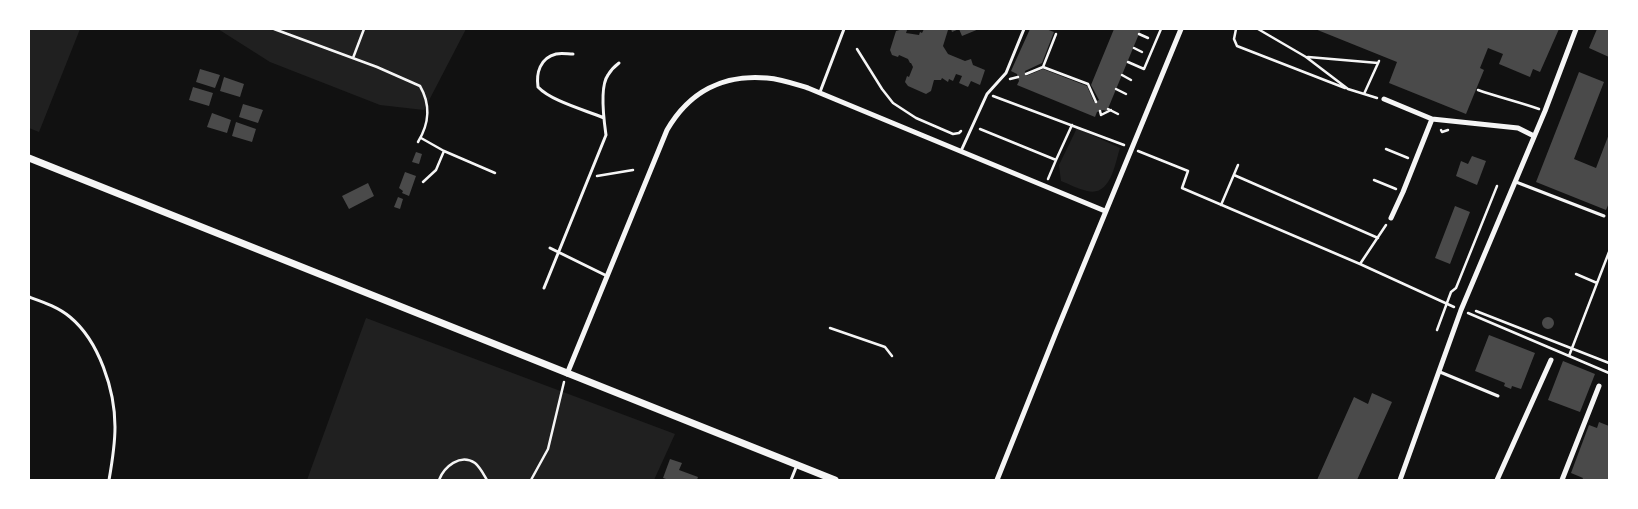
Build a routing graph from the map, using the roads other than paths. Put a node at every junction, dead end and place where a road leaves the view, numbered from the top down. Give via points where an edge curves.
1 (844, 29) edge
2 (1024, 29) edge
3 (1182, 29) edge
4 (1576, 29) edge
5 (573, 54) dead end
6 (619, 63) dead end
7 (820, 92) junction
8 (1384, 99) road end
9 (604, 118) junction
10 (1432, 119) junction
11 (1534, 136) junction
12 (961, 151) junction
13 (29, 158) edge
14 (1516, 182) junction
15 (1105, 211) junction
16 (1604, 216) dead end
17 (1391, 218) road end
18 (550, 248) dead end
19 (558, 252) junction
20 (607, 276) junction
21 (544, 288) dead end
22 (29, 297) edge
23 (1551, 360) dead end
24 (1440, 372) junction
25 (567, 374) junction
26 (1599, 386) dead end
27 (1498, 396) dead end
28 (797, 464) junction
29 (109, 480) edge
30 (791, 480) edge
31 (835, 480) edge
32 (997, 480) edge
33 (1400, 480) edge
34 (1497, 480) edge
35 (1562, 480) edge

1 - 7 lane
2 - 12 lane via 1006,73 987,94
3 - 15 street
4 - 11 street
5 - 9 lane via 557,54 542,63 538,71 538,87 553,98
6 - 9 lane via 605,81
7 - 12 street
7 - 20 street via 772,79 732,79 711,86 691,100 667,130
8 - 10 street
9 - 19 lane via 606,136
10 - 11 street via 1518,128
10 - 17 street
11 - 14 street
12 - 15 street
13 - 25 street
14 - 16 lane
14 - 24 street via 1462,310
15 - 32 street
18 - 19 lane
19 - 20 lane
19 - 21 lane
20 - 25 street
22 - 29 lane via 50,304 70,317 104,367 115,412 115,441
23 - 34 street
24 - 27 lane
24 - 33 street
25 - 28 street
26 - 35 street
28 - 30 lane
28 - 31 street

